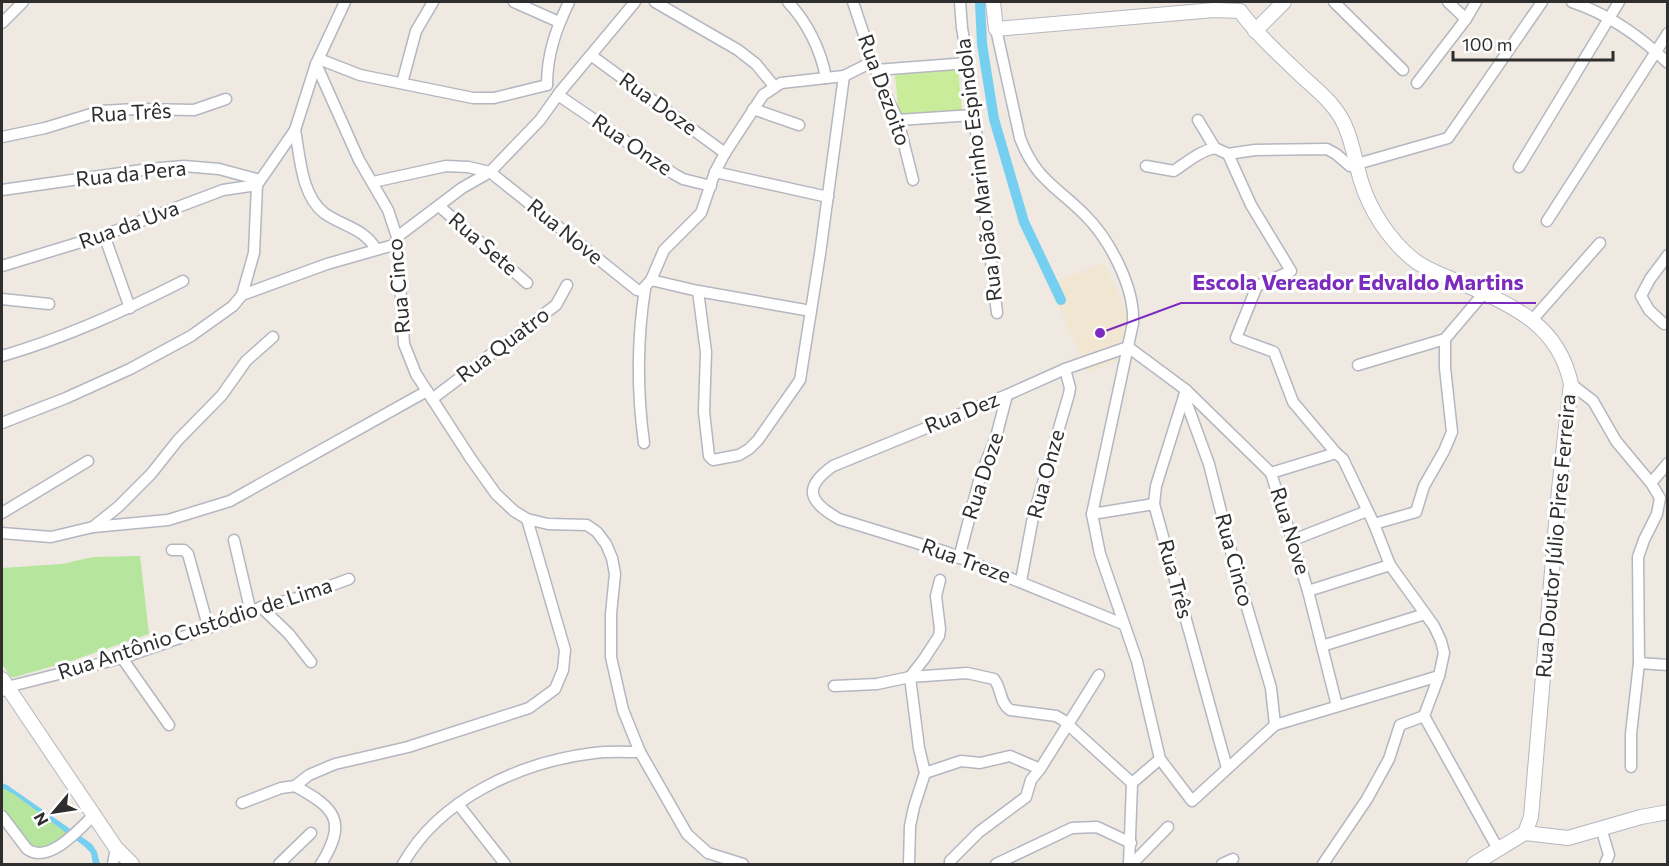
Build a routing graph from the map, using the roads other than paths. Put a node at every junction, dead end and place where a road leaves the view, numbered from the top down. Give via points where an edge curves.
1 (23, 2) edge
2 (345, 2) edge
3 (433, 2) edge
4 (514, 2) edge
5 (569, 2) edge
6 (635, 2) edge
7 (656, 2) edge
8 (788, 2) edge
9 (853, 2) edge
10 (960, 2) edge
11 (993, 2) edge
12 (1284, 2) edge
13 (1334, 2) edge
14 (1449, 2) edge
15 (1476, 2) edge
16 (1542, 2) edge
17 (1572, 2) edge
18 (1619, 2) edge
19 (1238, 6) edge
20 (1608, 16) junction
21 (1466, 19) junction
22 (559, 22) junction
23 (2, 23) edge
24 (996, 29) junction
25 (1255, 31) junction
26 (1668, 33) edge
27 (1656, 51) junction
28 (592, 56) junction
29 (317, 62) junction
30 (968, 63) junction
31 (1668, 63) edge
32 (874, 66) junction
33 (1403, 70) dead end
34 (844, 76) junction
35 (826, 78) junction
36 (402, 83) junction
37 (1417, 83) dead end
38 (547, 85) junction
39 (774, 86) junction
40 (559, 94) junction
41 (226, 99) dead end
42 (753, 109) junction
43 (973, 115) junction
44 (898, 120) junction
45 (1198, 120) dead end
46 (800, 125) dead end
47 (295, 130) junction
48 (2, 137) edge
49 (1215, 148) junction
50 (725, 153) junction
51 (1228, 154) junction
52 (1357, 164) junction
53 (1146, 166) dead end
54 (1519, 166) dead end
55 (490, 172) junction
56 (715, 172) junction
57 (913, 180) dead end
58 (258, 182) junction
59 (373, 182) junction
60 (711, 186) junction
61 (2, 190) edge
62 (828, 197) junction
63 (439, 206) junction
64 (1547, 221) dead end
65 (104, 235) junction
66 (397, 240) junction
67 (1600, 243) dead end
68 (376, 249) junction
69 (1668, 255) edge
70 (2, 266) edge
71 (183, 281) dead end
72 (527, 283) dead end
73 (567, 285) dead end
74 (646, 287) junction
75 (698, 291) junction
76 (1484, 293) junction
77 (242, 295) junction
78 (2, 299) edge
79 (49, 303) dead end
80 (130, 308) junction
81 (811, 310) junction
82 (996, 313) dead end
83 (1533, 319) junction
84 (1664, 324) dead end
85 (273, 337) dead end
86 (1445, 339) junction
87 (1128, 347) junction
88 (2, 356) edge
89 (1358, 365) dead end
90 (1065, 369) junction
91 (1571, 384) junction
92 (1185, 393) junction
93 (429, 395) junction
94 (1007, 395) junction
95 (2, 423) edge
96 (644, 443) dead end
97 (1336, 453) junction
98 (88, 461) dead end
99 (1668, 463) edge
100 (1271, 473) junction
101 (1651, 483) junction
102 (813, 496) joint
103 (1664, 500) edge
104 (1154, 504) junction
105 (1367, 511) junction
106 (2, 513) edge
107 (1092, 514) junction
108 (527, 519) junction
109 (1374, 524) junction
110 (93, 527) junction
111 (2, 533) edge
112 (234, 540) dead end
113 (1293, 540) junction
114 (172, 550) dead end
115 (959, 558) junction
116 (1390, 565) junction
117 (349, 579) dead end
118 (940, 580) dead end
119 (1021, 581) junction
120 (1308, 591) junction
121 (256, 610) junction
122 (1425, 614) junction
123 (1123, 624) junction
124 (208, 626) junction
125 (1322, 646) junction
126 (122, 658) junction
127 (311, 662) dead end
128 (1639, 663) junction
129 (1668, 665) edge
130 (1099, 675) dead end
131 (1439, 676) junction
132 (910, 677) junction
133 (3, 686) edge
134 (834, 686) dead end
135 (1337, 706) junction
136 (1424, 716) junction
137 (1068, 724) junction
138 (169, 725) dead end
139 (1275, 725) junction
140 (640, 752) junction
141 (1160, 759) junction
142 (1631, 767) dead end
143 (1227, 768) junction
144 (1040, 769) junction
145 (925, 773) junction
146 (1131, 783) junction
147 (295, 786) junction
148 (242, 803) dead end
149 (458, 804) junction
150 (1668, 812) edge
151 (95, 814) junction
152 (2, 816) edge
153 (1168, 827) dead end
154 (1601, 828) junction
155 (310, 833) dead end
156 (1525, 833) junction
157 (1131, 843) junction
158 (116, 848) junction
159 (1498, 849) junction
160 (1233, 859) dead end
161 (113, 864) edge
162 (132, 864) edge
163 (279, 864) edge
164 (321, 864) edge
165 (403, 864) edge
166 (505, 864) edge
167 (743, 864) edge
168 (909, 864) edge
169 (950, 864) edge
170 (996, 864) edge
171 (1130, 864) edge
172 (1222, 864) edge
173 (1323, 864) edge
174 (1474, 864) edge
175 (1605, 864) edge

1 - 23 street
2 - 29 street
3 - 36 street via 416,31
4 - 22 street
5 - 22 street
6 - 28 street
7 - 39 street via 738,50
8 - 35 street via 798,12 822,56
9 - 32 street, Rua Dezoito
10 - 30 street, Rua João Marinho Espindola
11 - 24 street
12 - 25 street
13 - 33 street
14 - 21 street
15 - 21 street
16 - 52 street via 1448,138
17 - 20 street
18 - 20 street
19 - 24 street
19 - 25 street, Rua Doutor Júlio Pires Ferreira
20 - 27 street
20 - 54 street
21 - 37 street
22 - 38 street via 549,51
24 - 87 street via 1027,155 1047,182 1086,216 1104,238 1131,294 1134,311
25 - 52 street, Rua Doutor Júlio Pires Ferreira via 1336,110
26 - 27 street
27 - 31 street
27 - 64 street
28 - 40 street
28 - 50 street, Rua Doze
29 - 36 street
29 - 47 street
29 - 59 street, Rua Cinco via 343,128
30 - 32 street
30 - 43 street, Rua João Marinho Espindola
32 - 34 street
32 - 44 street, Rua Dezoito
34 - 35 street
34 - 62 street
35 - 39 street
36 - 38 street via 473,98 494,98
38 - 40 street, Rua Onze
39 - 42 street
40 - 55 street
40 - 60 street, Rua Onze via 674,174
41 - 48 street, Rua Três via 194,110 101,111
42 - 46 street
42 - 50 street
43 - 44 street
43 - 82 street, Rua João Marinho Espindola
44 - 57 street, Rua Dezoito
45 - 49 street
47 - 58 street
47 - 68 street via 305,181 316,205 362,232
49 - 51 street
49 - 53 street via 1174,171
50 - 56 street
51 - 52 street via 1327,149 1348,165
51 - 97 street via 1251,205 1291,271 1257,286 1236,338 1274,352 1293,402
52 - 76 street, Rua Doutor Júlio Pires Ferreira via 1369,201 1401,249 1434,272
55 - 59 street via 446,166
55 - 63 street
55 - 74 street, Rua Nove via 638,290
56 - 60 street
56 - 62 street
58 - 61 street, Rua da Pera via 219,169 184,166
58 - 65 street, Rua da Uva via 223,190
58 - 77 street via 254,253
59 - 66 street, Rua Cinco via 388,210
60 - 74 street via 701,213 664,250
62 - 81 street
63 - 66 street
63 - 72 street, Rua Sete
65 - 70 street, Rua da Uva
65 - 80 street
66 - 68 street
66 - 93 street, Rua Cinco via 404,344
67 - 83 street
68 - 77 street
69 - 84 street via 1641,296
71 - 80 street
73 - 93 street, Rua Quatro via 556,304
74 - 75 street, Rua Nove
74 - 96 street via 639,330
75 - 81 street, Rua Nove
75 - 81 street via 706,352 704,412 709,456 713,460 749,449 794,390 803,370
76 - 83 street, Rua Doutor Júlio Pires Ferreira
76 - 86 street
77 - 95 street via 191,336 150,358
78 - 79 street
80 - 88 street
83 - 91 street, Rua Doutor Júlio Pires Ferreira via 1558,350
85 - 110 street via 246,361 222,395 138,488
86 - 89 street
86 - 109 street via 1452,432 1424,486 1416,512
87 - 90 street, Rua Dez
87 - 92 street, Rua Nove
87 - 107 street
90 - 94 street, Rua Dez
90 - 119 street, Rua Onze via 1069,394 1034,517
91 - 101 street via 1591,398 1616,441
91 - 156 street, Rua Doutor Júlio Pires Ferreira via 1531,817
92 - 100 street, Rua Nove
92 - 104 street, Rua Três
92 - 139 street, Rua Cinco via 1209,464 1271,688
93 - 108 street, Rua Cinco via 496,494
93 - 110 street, Rua Quatro via 230,501 168,520
94 - 102 street, Rua Dez via 833,466 816,480
94 - 115 street, Rua Doze
97 - 100 street
97 - 105 street via 1343,459
98 - 106 street
99 - 101 street
100 - 113 street, Rua Nove
101 - 103 street
102 - 115 street, Rua Treze via 825,511 839,519
103 - 128 street via 1638,557
104 - 107 street
104 - 143 street, Rua Três
105 - 109 street
105 - 113 street
107 - 123 street via 1100,554
108 - 140 street via 586,525 606,544 615,574 610,614 611,657 623,710
108 - 147 street via 565,650 563,670 555,689 529,708 408,747 335,764
109 - 116 street
110 - 111 street, Rua Quatro via 51,537
112 - 121 street
113 - 120 street, Rua Nove
114 - 124 street via 188,554
115 - 119 street, Rua Treze
116 - 120 street
116 - 122 street
117 - 121 street, Rua Antônio Custódio de Lima
118 - 132 street via 936,596 939,636
119 - 123 street, Rua Treze
120 - 125 street, Rua Nove
121 - 124 street, Rua Antônio Custódio de Lima
121 - 127 street via 289,634
122 - 125 street
122 - 131 street via 1444,653
123 - 141 street via 1137,661
124 - 126 street, Rua Antônio Custódio de Lima
125 - 135 street, Rua Nove
126 - 133 street, Rua Antônio Custódio de Lima
126 - 138 street
128 - 129 street
128 - 142 street
130 - 137 street
131 - 135 street
131 - 136 street
132 - 134 street via 877,684
132 - 137 street via 967,673 994,679 1002,702 1010,710 1056,716
132 - 145 street
133 - 151 street
135 - 139 street
136 - 159 street
136 - 173 street via 1400,725 1389,759 1367,800
137 - 144 street
137 - 146 street
139 - 143 street
140 - 149 street via 565,758 488,785
140 - 167 street via 687,834 708,853
141 - 143 street via 1192,801
141 - 146 street
144 - 145 street via 1010,756 980,763 961,761
144 - 169 street via 1031,780 1026,798 979,832
145 - 168 street via 910,826
146 - 157 street
147 - 148 street
147 - 164 street via 319,799 334,818 334,839
149 - 165 street via 431,825
149 - 166 street
150 - 154 street
151 - 152 street via 49,852 31,853
151 - 158 street
153 - 171 street
154 - 156 street via 1568,838
154 - 175 street via 1609,855
155 - 163 street
156 - 159 street
157 - 170 street via 1097,827 1072,828
157 - 171 street
158 - 161 street
158 - 162 street
159 - 174 street
160 - 172 street

